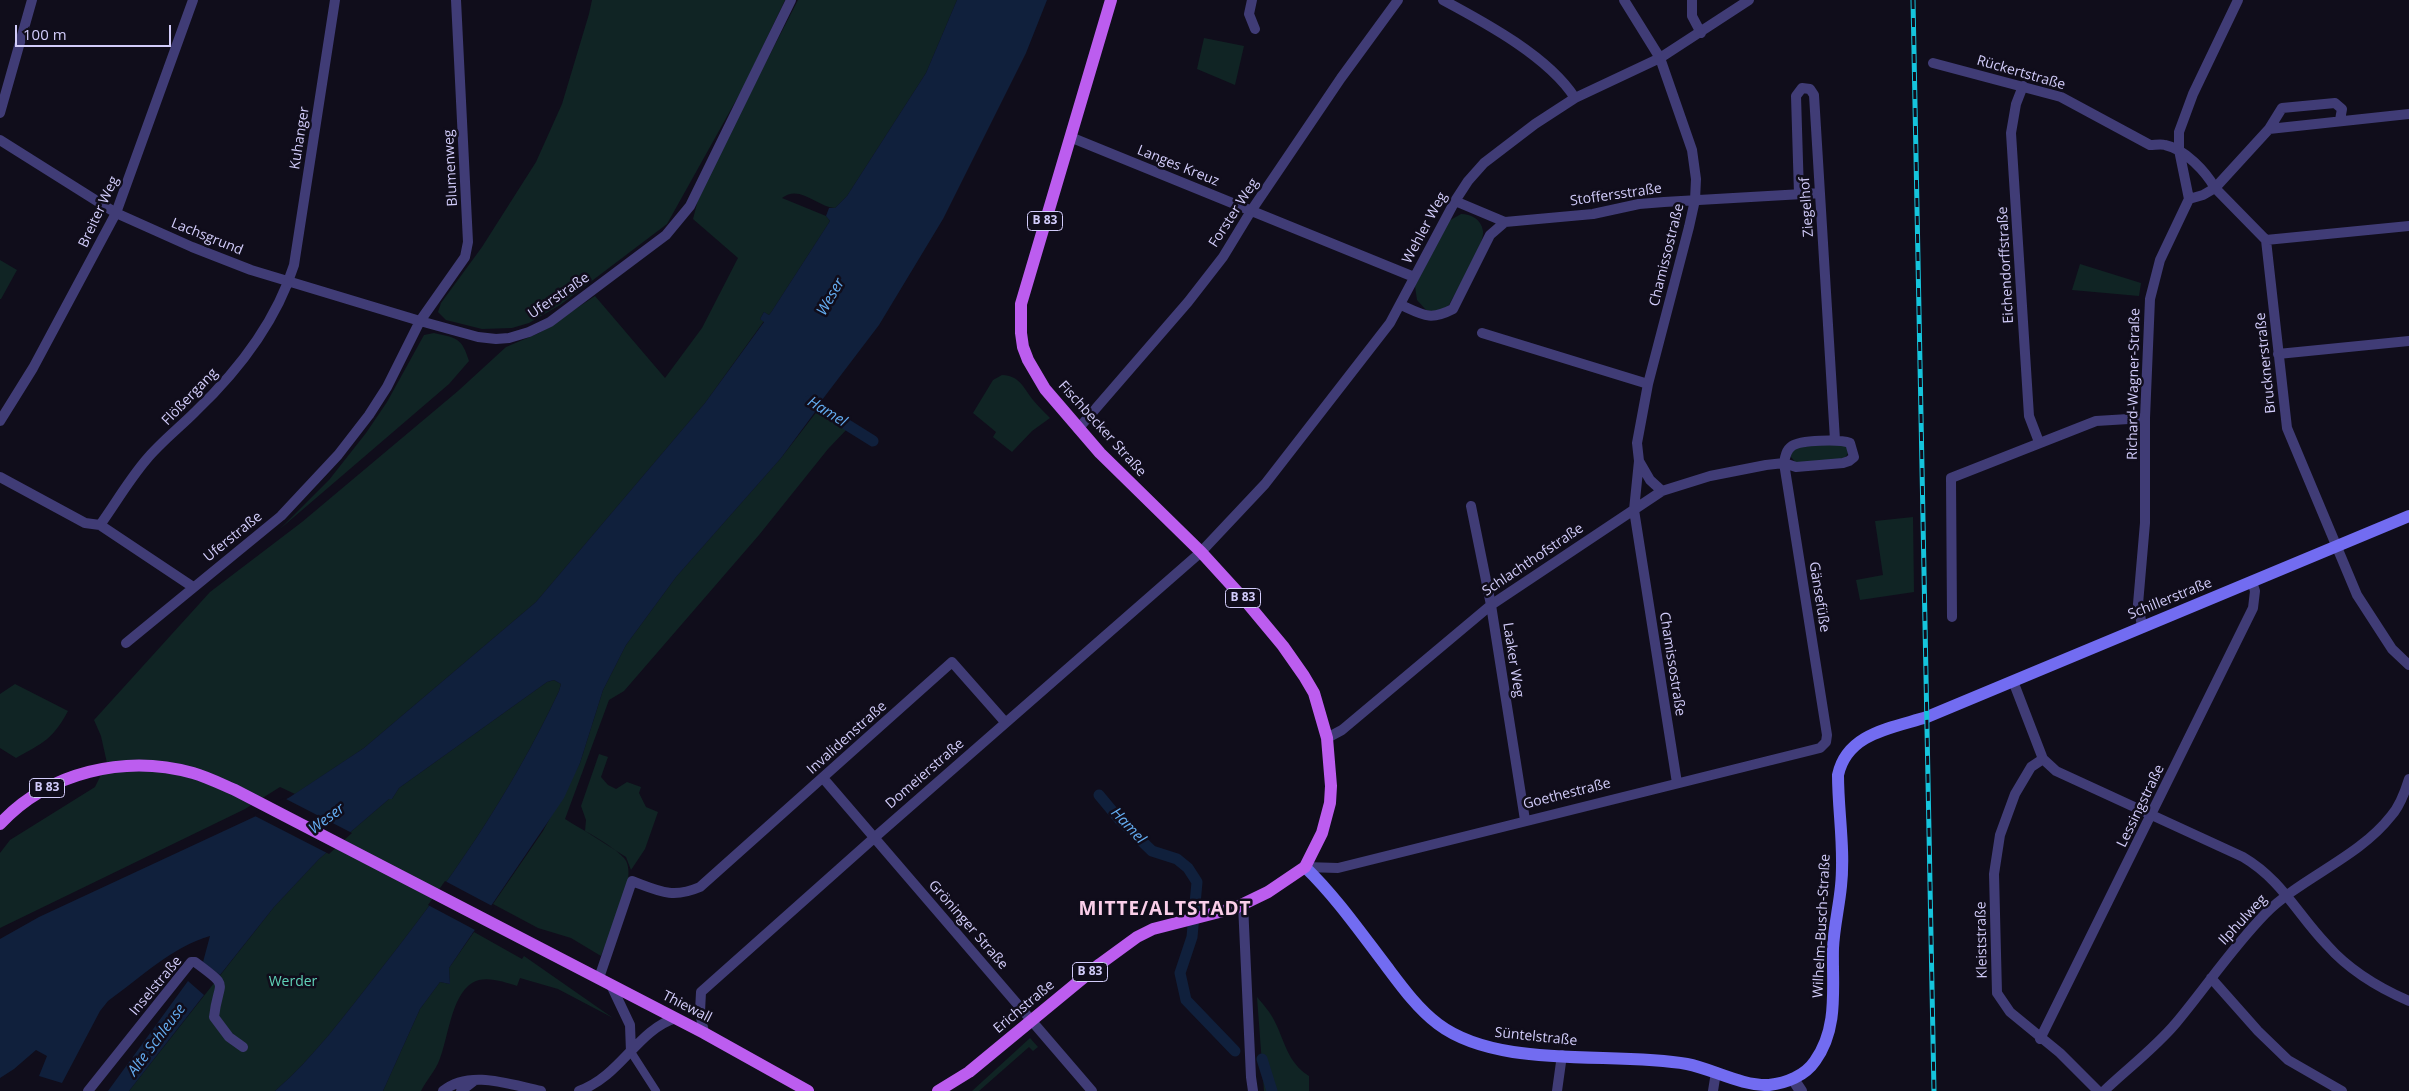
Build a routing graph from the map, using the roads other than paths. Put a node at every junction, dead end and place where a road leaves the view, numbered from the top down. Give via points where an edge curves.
1 (32, 0) edge
2 (193, 0) edge
3 (335, 0) edge
4 (456, 0) edge
5 (791, 0) edge
6 (1111, 0) edge
7 (1252, 0) edge
8 (1398, 0) edge
9 (1444, 0) edge
10 (1624, 0) edge
11 (1692, 0) edge
12 (1748, 0) edge
13 (2238, 0) edge
14 (1255, 30) dead end
15 (1701, 33) junction
16 (1660, 58) junction
17 (1933, 63) dead end
18 (2024, 86) junction
19 (1575, 98) junction
20 (0, 113) edge
21 (2409, 114) edge
22 (2340, 120) junction
23 (2269, 129) junction
24 (1070, 137) junction
25 (0, 140) edge
26 (2179, 150) junction
27 (2215, 188) junction
28 (1820, 193) junction
29 (1799, 194) junction
30 (2189, 199) junction
31 (1695, 200) junction
32 (1455, 201) junction
33 (1251, 211) junction
34 (116, 213) junction
35 (1505, 222) junction
36 (2409, 226) edge
37 (2266, 240) junction
38 (1414, 277) junction
39 (289, 280) junction
40 (1401, 305) junction
41 (420, 321) junction
42 (1482, 333) dead end
43 (2409, 341) edge
44 (2278, 354) junction
45 (1648, 384) junction
46 (2145, 418) junction
47 (0, 421) edge
48 (1078, 429) junction
49 (1835, 440) junction
50 (2039, 442) junction
51 (1639, 461) junction
52 (1784, 464) junction
53 (0, 478) edge
54 (1662, 491) junction
55 (1471, 506) dead end
56 (1634, 510) junction
57 (2409, 516) edge
58 (100, 525) junction
59 (2335, 547) junction
60 (1200, 552) junction
61 (2252, 582) junction
62 (193, 587) junction
63 (1491, 605) junction
64 (1952, 617) dead end
65 (2142, 626) junction
66 (126, 643) dead end
67 (2409, 665) edge
68 (2013, 681) junction
69 (1005, 722) junction
70 (1828, 735) joint
71 (1327, 738) junction
72 (2043, 759) junction
73 (1841, 761) joint
74 (2409, 779) edge
75 (819, 781) junction
76 (1677, 783) junction
77 (2152, 815) junction
78 (1525, 820) junction
79 (0, 824) edge
80 (874, 838) junction
81 (1305, 867) junction
82 (2288, 895) junction
83 (1243, 904) junction
84 (598, 978) junction
85 (2211, 978) junction
86 (611, 985) junction
87 (2409, 1001) edge
88 (676, 1018) junction
89 (1031, 1020) junction
90 (704, 1033) junction
91 (2040, 1038) junction
92 (242, 1047) dead end
93 (631, 1052) junction
94 (1562, 1055) junction
95 (969, 1072) junction
96 (1716, 1072) junction
97 (1794, 1078) junction
98 (475, 1080) junction
99 (596, 1088) edge
100 (88, 1091) edge
101 (443, 1091) edge
102 (461, 1091) edge
103 (542, 1091) edge
104 (579, 1091) edge
105 (656, 1091) edge
106 (808, 1091) edge
107 (938, 1091) edge
108 (958, 1091) edge
109 (1092, 1091) edge
110 (1253, 1091) edge
111 (1557, 1091) edge
112 (1713, 1091) edge
113 (1801, 1091) edge
114 (2098, 1091) edge
115 (2104, 1091) edge
116 (2342, 1091) edge

1 - 20 street
2 - 34 street, Breiter Weg
3 - 39 street, Kuhanger via 294,265
4 - 41 street, Blumenweg via 468,249
5 - 41 street, Uferstraße via 690,206 666,235 550,322 530,332 509,338 486,338
6 - 24 main road, Fischbecker Straße / B 83
7 - 14 street via 1249,14
8 - 33 street, Forster Weg
9 - 19 street via 1544,63 1566,84
10 - 16 street, Chamissostraße
11 - 15 street via 1692,16
12 - 15 street, Wehler Weg
13 - 26 street via 2192,94 2179,132
15 - 16 street, Wehler Weg
16 - 19 street, Wehler Weg
16 - 31 street, Chamissostraße via 1692,150
17 - 18 street, Rückertstraße
18 - 26 street, Rückertstraße via 2061,97 2150,145 2165,145
18 - 50 street, Eichendorffstraße via 2016,104 2012,133 2029,416
19 - 32 street, Wehler Weg via 1484,164
21 - 22 street
22 - 23 street
22 - 23 street via 2342,109 2335,103 2282,108
23 - 27 street
24 - 33 street, Langes Kreuz
24 - 48 main road, Fischbecker Straße / B 83 via 1021,304 1020,333 1035,374
25 - 34 street, Lachsgrund
26 - 27 street via 2210,179
26 - 30 street
27 - 30 street
27 - 37 street
28 - 29 street, Stoffersstraße
28 - 29 street, Ziegelhof via 1814,96 1810,89 1802,88 1796,96
28 - 49 street, Ziegelhof
29 - 31 street, Stoffersstraße
30 - 46 street, Richard-Wagner-Straße via 2160,260 2150,299
31 - 35 street, Stoffersstraße
31 - 45 street, Chamissostraße
32 - 35 street
32 - 38 street, Wehler Weg
33 - 38 street, Langes Kreuz
33 - 48 street, Forster Weg via 1223,258
34 - 39 street, Lachsgrund via 251,270
34 - 47 street, Breiter Weg via 33,368
35 - 40 street via 1490,235 1453,309 1427,317
36 - 37 street
37 - 44 street, Brucknerstraße
38 - 40 street, Wehler Weg
39 - 41 street, Lachsgrund
39 - 58 street, Flößergang via 270,321 234,370 147,459
40 - 60 street, Wehler Weg via 1378,340 1276,470
41 - 62 street, Uferstraße via 387,387 338,455 281,516
42 - 45 street
43 - 44 street
44 - 59 street, Brucknerstraße via 2287,428
45 - 51 street, Chamissostraße via 1637,443
46 - 50 street via 2096,421
46 - 65 street, Richard-Wagner-Straße via 2145,522 2138,604
48 - 60 main road, Fischbecker Straße / B 83
49 - 52 street via 1794,444 1787,452
49 - 52 street via 1850,443 1854,456 1849,462 1796,467
50 - 64 street via 1951,478
51 - 54 street via 1650,480
51 - 56 street, Chamissostraße
52 - 54 street, Schlachthofstraße via 1710,476
52 - 70 street, Gänsefüße
53 - 58 street via 85,523
54 - 56 street, Schlachthofstraße
55 - 63 street, Laaker Weg
56 - 63 street, Schlachthofstraße
56 - 76 street, Chamissostraße
57 - 59 main road, Schillerstraße
58 - 62 street
59 - 61 main road, Schillerstraße
59 - 67 street, Brucknerstraße via 2375,626
60 - 69 street, Domeierstraße
60 - 71 main road, Fischbecker Straße / B 83 via 1283,646 1304,676 1314,693
61 - 65 main road, Schillerstraße
61 - 77 street, Lessingstraße via 2255,591 2253,608
62 - 66 street, Uferstraße via 179,602
63 - 71 street, Schlachthofstraße via 1342,730
63 - 78 street, Laaker Weg
65 - 68 main road, Schillerstraße
68 - 72 street
68 - 73 main road, Schillerstraße via 1863,738
69 - 75 street, Invalidenstraße via 952,662
69 - 80 street, Domeierstraße
70 - 76 street, Goethestraße via 1820,748
71 - 81 main road, B 83 via 1331,786 1329,810
72 - 77 street via 2056,771
72 - 91 street, Kleiststraße via 2031,767 2015,794 2000,835 1994,874 1996,993 2010,1012
73 - 97 main road, Wilhelm-Busch-Straße via 1838,784 1841,886 1834,930 1830,1026 1826,1043 1814,1063
74 - 82 street, Ilphulweg via 2391,816 2367,839
75 - 80 street, Gröninger Straße
75 - 84 street, Invalidenstraße via 700,887 684,894 667,894 632,881
76 - 78 street, Goethestraße
77 - 82 street via 2243,857 2260,867
77 - 91 street, Lessingstraße
78 - 81 street, Goethestraße via 1338,868
79 - 84 main road, Thiewall / B 83 via 38,793 86,772 148,765 194,773 235,790
80 - 89 street, Gröninger Straße
80 - 90 street, Domeierstraße via 701,992
81 - 83 main road, B 83 via 1268,892
81 - 94 main road, Süntelstraße via 1329,892 1416,1004 1437,1024 1482,1046 1511,1052
82 - 85 street, Ilphulweg via 2266,914
82 - 87 street via 2327,946 2351,968
83 - 89 main road, Erichstraße / B 83 via 1153,929 1118,949
83 - 110 street
84 - 86 main road, Thiewall / B 83
85 - 115 street, Ilphulweg via 2175,1024
85 - 116 street via 2288,1060
86 - 88 main road, Thiewall / B 83
86 - 93 street via 630,1025
88 - 90 main road, Thiewall / B 83
88 - 93 street via 663,1022
89 - 95 main road, Erichstraße / B 83
89 - 109 street, Gröninger Straße
90 - 106 main road, Thiewall / B 83
91 - 114 street, Kleiststraße via 2060,1052
92 - 100 street, Inselstraße via 229,1037 214,1017 222,988 220,982 191,962
93 - 99 street
93 - 105 street
94 - 96 main road, Süntelstraße via 1687,1064
94 - 111 street
95 - 107 main road, Erichstraße / B 83
95 - 108 main road, Erichstraße / B 83
96 - 97 main road, Süntelstraße via 1756,1084
96 - 112 street
97 - 113 street
98 - 101 street via 459,1081
98 - 102 street
98 - 103 street
99 - 104 street

